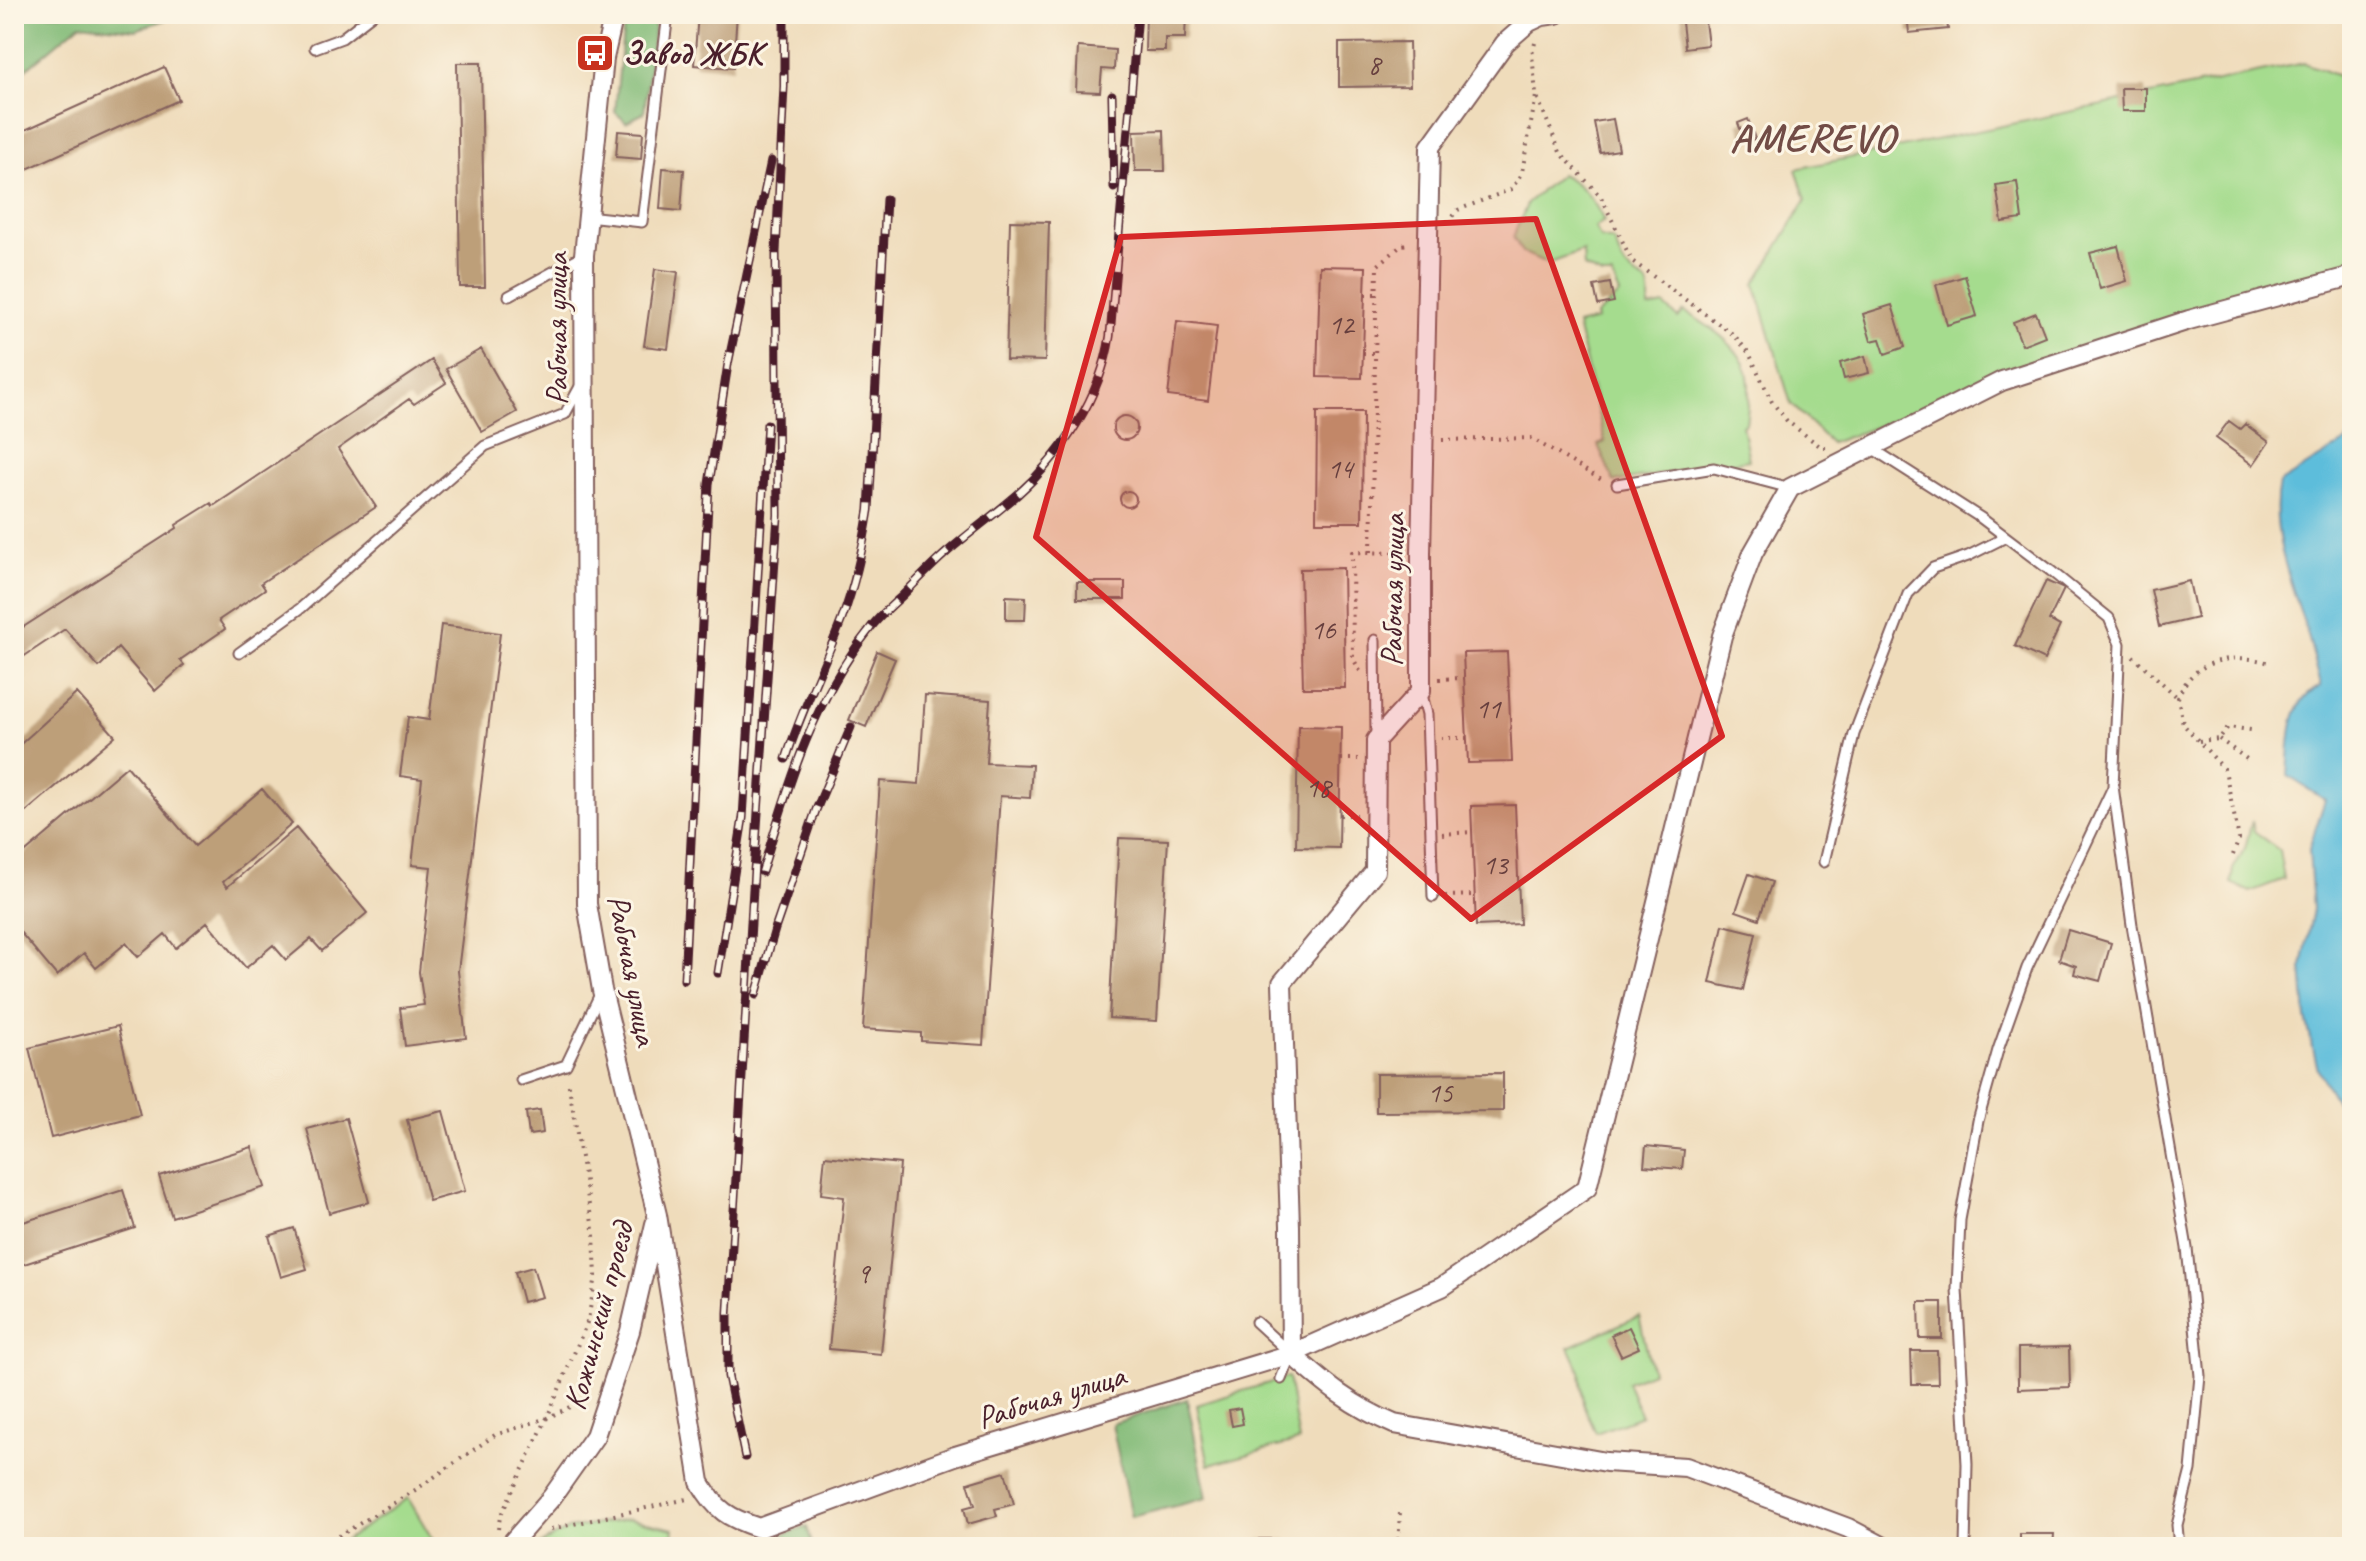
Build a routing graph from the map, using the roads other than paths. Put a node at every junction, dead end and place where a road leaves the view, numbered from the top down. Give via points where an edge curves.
1 (373, 14) edge
2 (614, 14) edge
3 (668, 14) edge
4 (1549, 15) edge
5 (315, 48) dead end
6 (587, 216) junction
7 (584, 255) junction
8 (2352, 276) edge
9 (509, 296) dead end
10 (585, 377) junction
11 (1870, 447) junction
12 (1617, 484) road end
13 (1790, 488) junction
14 (2006, 537) junction
15 (1375, 640) dead end
16 (239, 653) dead end
17 (1421, 685) junction
18 (1376, 740) junction
19 (2113, 786) junction
20 (1824, 862) dead end
21 (1433, 897) road end
22 (602, 990) junction
23 (521, 1080) dead end
24 (657, 1215) junction
25 (1256, 1322) dead end
26 (1291, 1354) junction
27 (1281, 1379) dead end
28 (508, 1547) edge
29 (1884, 1547) edge
30 (1965, 1547) edge
31 (2179, 1547) edge

1 - 5 lane via 342,38
2 - 6 street, Рабочая улица via 604,58
3 - 6 lane via 642,222
4 - 17 street, Рабочая улица via 1529,22 1505,43 1430,147
6 - 7 street, Рабочая улица
7 - 9 lane
7 - 10 street, Рабочая улица
8 - 11 street via 2189,320 2002,381
10 - 16 lane via 565,414 485,446 301,608
10 - 22 street, Рабочая улица via 587,904
11 - 13 street
11 - 14 lane
12 - 13 lane via 1714,468
13 - 26 street, Рабочая улица via 1753,553 1722,636 1587,1188 1442,1287
14 - 19 lane via 2109,618 2120,644
14 - 20 lane via 1933,568 1908,594 1854,734
15 - 18 lane
17 - 18 street, Рабочая улица
17 - 21 lane via 1427,714
18 - 26 street via 1375,871 1282,983 1288,996
19 - 30 lane via 2027,968 1978,1121 1960,1220 1957,1289 1967,1464
19 - 31 lane via 2187,1248 2200,1376 2191,1470 2177,1525
22 - 23 lane via 566,1065
22 - 24 street, Рабочая улица
24 - 26 street, Рабочая улица via 700,1482 728,1518 759,1528 955,1456
24 - 28 street, Кожинский проезд via 630,1331 595,1436
25 - 26 lane
26 - 27 lane
26 - 29 street via 1340,1397 1394,1424 1606,1462 1686,1467 1848,1528

